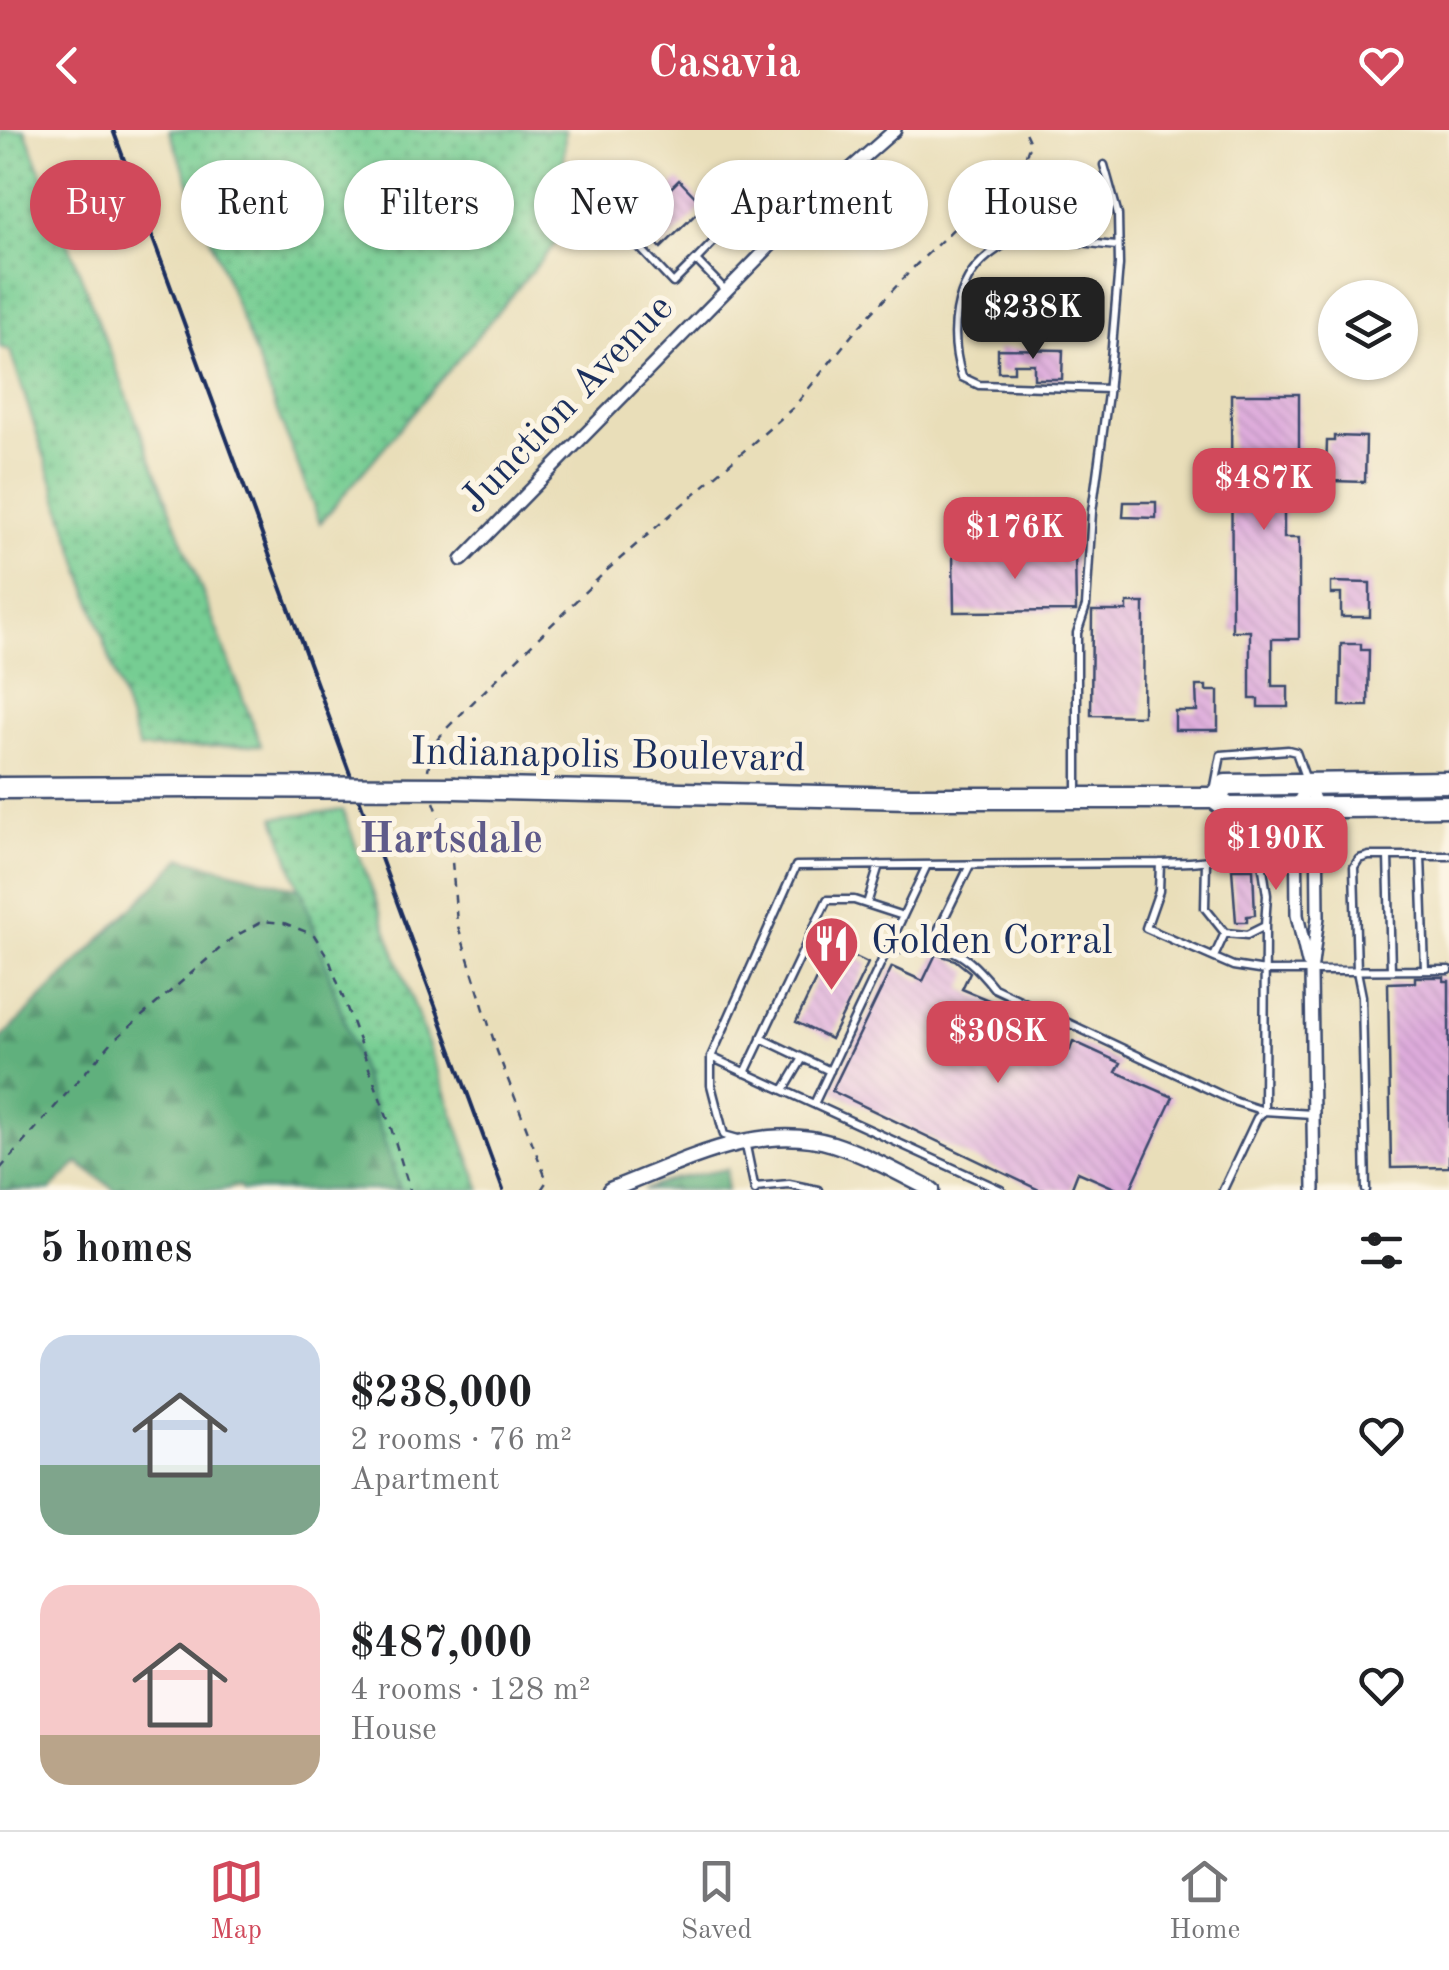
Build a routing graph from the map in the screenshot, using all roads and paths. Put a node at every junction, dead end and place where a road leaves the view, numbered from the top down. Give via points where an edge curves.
1 (895, 130) edge
2 (1024, 130) edge
3 (1113, 197) edge
4 (1118, 246) junction
5 (642, 250) edge
6 (706, 250) edge
7 (696, 260) junction
8 (726, 291) junction
9 (1109, 389) junction
10 (462, 560) dead end
11 (429, 781) dead end
12 (1449, 782) edge
13 (1308, 784) junction
14 (0, 788) edge
15 (431, 794) dead end
16 (1077, 798) junction
17 (1214, 798) junction
18 (1449, 806) edge
19 (1307, 807) junction
20 (1388, 856) junction
21 (1421, 856) junction
22 (1449, 856) edge
23 (1206, 861) junction
24 (1160, 862) junction
25 (970, 864) junction
26 (927, 865) junction
27 (879, 866) junction
28 (867, 904) junction
29 (903, 916) junction
30 (1265, 926) junction
31 (1225, 933) junction
32 (932, 943) junction
33 (886, 952) junction
34 (1214, 957) junction
35 (1390, 970) junction
36 (1425, 970) junction
37 (1449, 970) edge
38 (1357, 971) junction
39 (1265, 972) junction
40 (1311, 972) junction
41 (761, 1038) junction
42 (711, 1057) junction
43 (802, 1058) junction
44 (830, 1070) junction
45 (745, 1072) junction
46 (784, 1090) junction
47 (814, 1104) junction
48 (1264, 1111) junction
49 (1313, 1114) junction
50 (745, 1141) junction
51 (0, 1169) edge
52 (755, 1189) edge
53 (410, 1190) edge
54 (542, 1190) edge
55 (610, 1190) edge
56 (818, 1190) edge
57 (932, 1190) edge
58 (1001, 1190) edge
59 (1223, 1190) edge
60 (1314, 1190) edge
61 (1366, 1190) edge

1 - 8 street, Junction Avenue
2 - 11 path via 1030,143 1024,161 914,267 793,408 606,571 432,746
3 - 4 lane
4 - 9 lane
4 - 9 lane via 1015,239 982,260 963,288 954,326 962,377 979,385
5 - 7 lane via 673,283
6 - 7 lane
7 - 8 lane
8 - 10 street, Junction Avenue
9 - 16 lane via 1086,606 1077,633
12 - 13 highway, Indianapolis Boulevard
13 - 17 highway, Indianapolis Boulevard via 1226,785
13 - 17 lane via 1296,752 1221,755
13 - 19 street
13 - 19 street
14 - 16 highway, Indianapolis Boulevard, bridge
15 - 54 path via 451,849 457,923 547,1180
16 - 17 highway, Indianapolis Boulevard
17 - 19 highway, Indianapolis Boulevard via 1228,808
18 - 19 highway, Indianapolis Boulevard
19 - 40 street via 1318,918
19 - 40 street via 1296,915
20 - 21 lane
20 - 35 lane
20 - 38 lane via 1360,859 1354,867
21 - 22 lane
21 - 36 lane
23 - 24 lane
23 - 30 lane via 1229,854 1262,862
23 - 31 lane via 1206,908
24 - 25 lane
24 - 34 lane via 1159,891 1146,928
25 - 26 lane
25 - 32 lane
26 - 27 lane
26 - 29 lane
27 - 28 lane
27 - 42 lane via 796,866
28 - 29 lane
28 - 41 lane via 827,900
29 - 33 lane
30 - 31 lane via 1247,935
30 - 39 lane
31 - 34 lane
32 - 33 lane
32 - 48 lane via 973,962 994,988
33 - 44 lane
34 - 39 lane
35 - 36 lane
35 - 38 lane
36 - 37 lane
38 - 40 lane
38 - 61 lane
39 - 40 lane
39 - 48 lane
40 - 49 street
41 - 43 lane
41 - 45 lane
42 - 45 lane
42 - 50 lane via 724,1135
43 - 44 lane
43 - 46 lane
44 - 47 lane
45 - 46 lane
46 - 47 lane
47 - 58 lane
48 - 49 lane
48 - 59 lane
49 - 60 street
50 - 52 lane
50 - 55 street
50 - 57 street via 832,1144
51 - 53 path via 112,1042 232,938 263,921 314,935 329,959
52 - 56 lane via 789,1184

